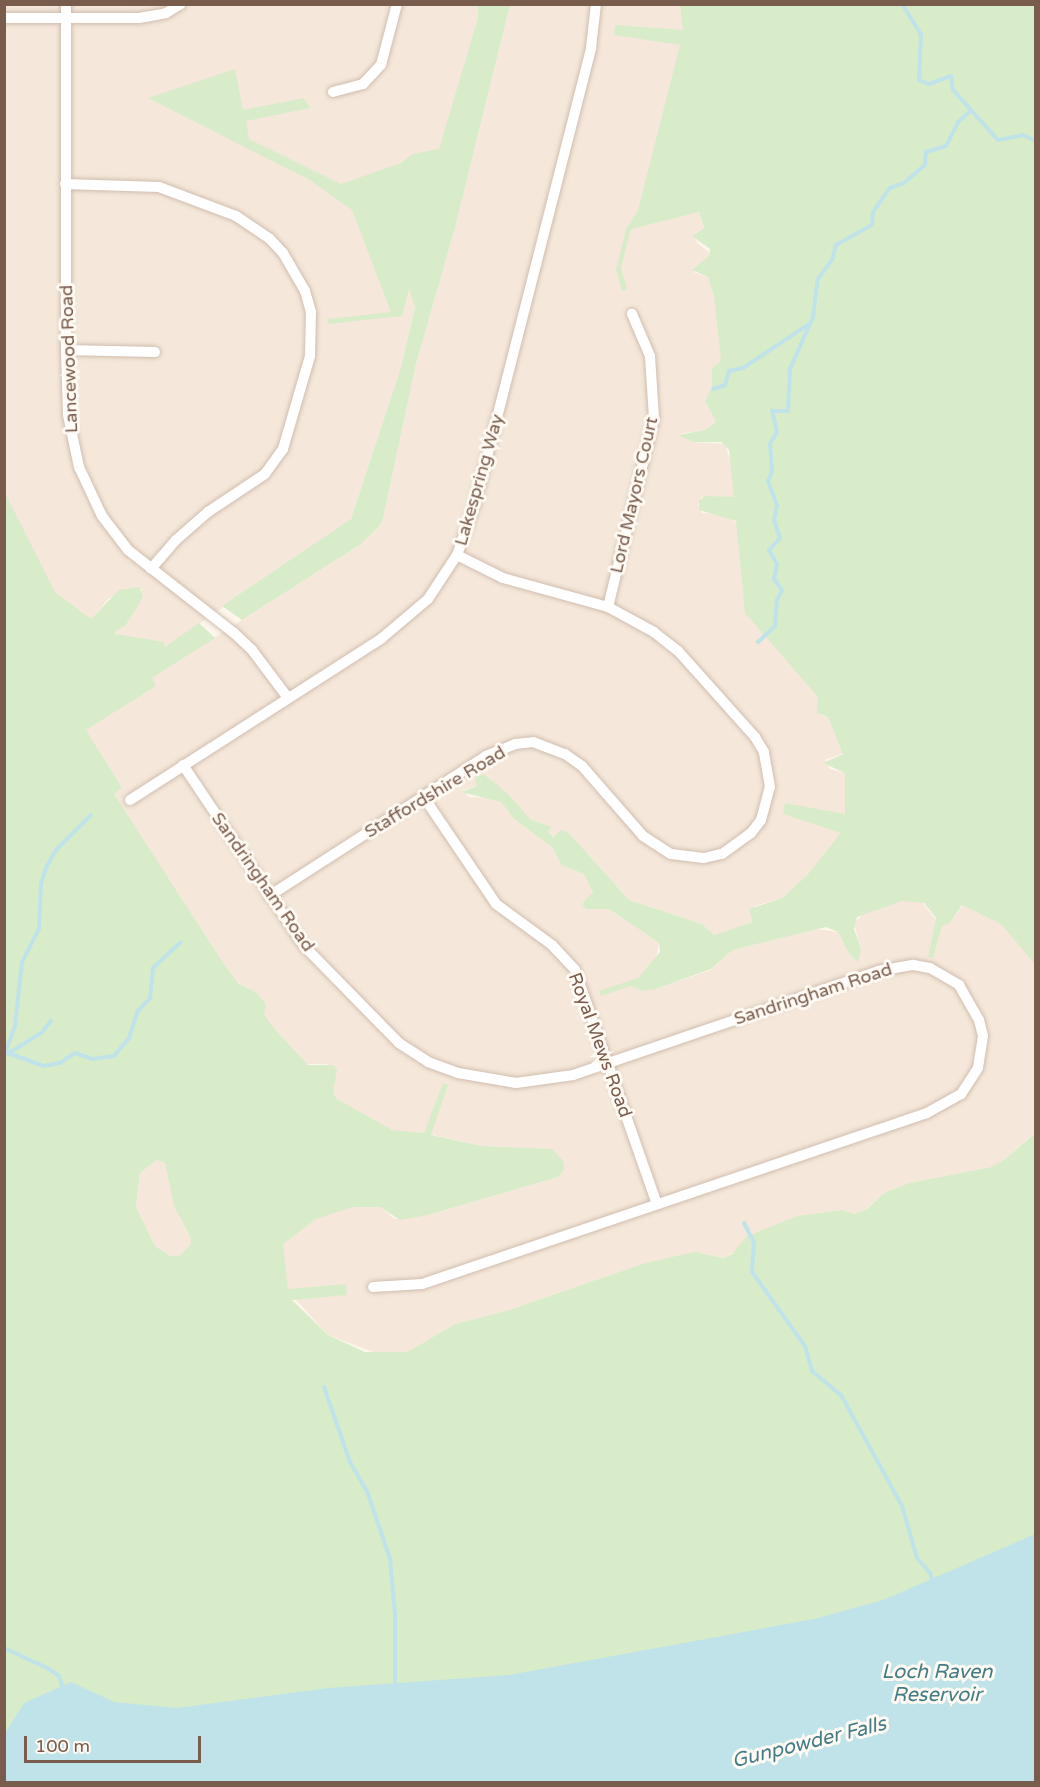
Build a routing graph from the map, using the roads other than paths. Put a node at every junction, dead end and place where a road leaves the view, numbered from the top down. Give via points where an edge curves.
1 (66, 4) edge
2 (181, 4) edge
3 (397, 4) edge
4 (596, 4) edge
5 (4, 18) edge
6 (65, 19) junction
7 (333, 92) dead end
8 (65, 184) junction
9 (632, 314) dead end
10 (66, 350) junction
11 (155, 352) dead end
12 (457, 555) junction
13 (151, 569) junction
14 (608, 607) junction
15 (288, 698) junction
16 (183, 765) junction
17 (423, 796) junction
18 (130, 800) dead end
19 (270, 896) junction
20 (609, 1062) junction
21 (657, 1204) junction
22 (374, 1287) dead end

1 - 6 street, Lancewood Road
2 - 6 street via 166,13 139,18
3 - 7 street via 381,65 363,84
4 - 12 street, Lakespring Way via 582,82 475,504
5 - 6 street
6 - 8 street, Lancewood Road
8 - 10 street, Lancewood Road
8 - 13 street via 159,187 236,216 269,238 283,253 305,291 311,312 310,356 283,449 265,474 208,512
9 - 14 street, Lord Mayors Court via 650,356 654,418
10 - 11 street
10 - 13 street, Lancewood Road via 68,415 79,467 102,516 128,550
12 - 14 street, Staffordshire Road via 503,578
12 - 15 street, Lakespring Way via 428,599 404,621
13 - 15 street, Lancewood Road via 240,639
14 - 17 street, Staffordshire Road via 654,632 678,651 755,737 764,752 770,787 761,820 751,834 722,854 704,858 671,854 643,836 582,766 565,754 533,742 501,748
15 - 16 street, Lakespring Way
16 - 18 street, Lakespring Way
16 - 19 street, Sandringham Road
17 - 19 street, Staffordshire Road
17 - 20 street, Royal Mews Road via 496,904 552,945 575,970
19 - 20 street, Sandringham Road via 305,947 375,1023 428,1062 458,1073 516,1083 563,1077
20 - 21 street, Royal Mews Road
20 - 21 street, Sandringham Road via 878,971 913,965 930,968 959,985 979,1020 983,1036 978,1068 961,1094 944,1106
21 - 22 street, Sandringham Road via 422,1284

